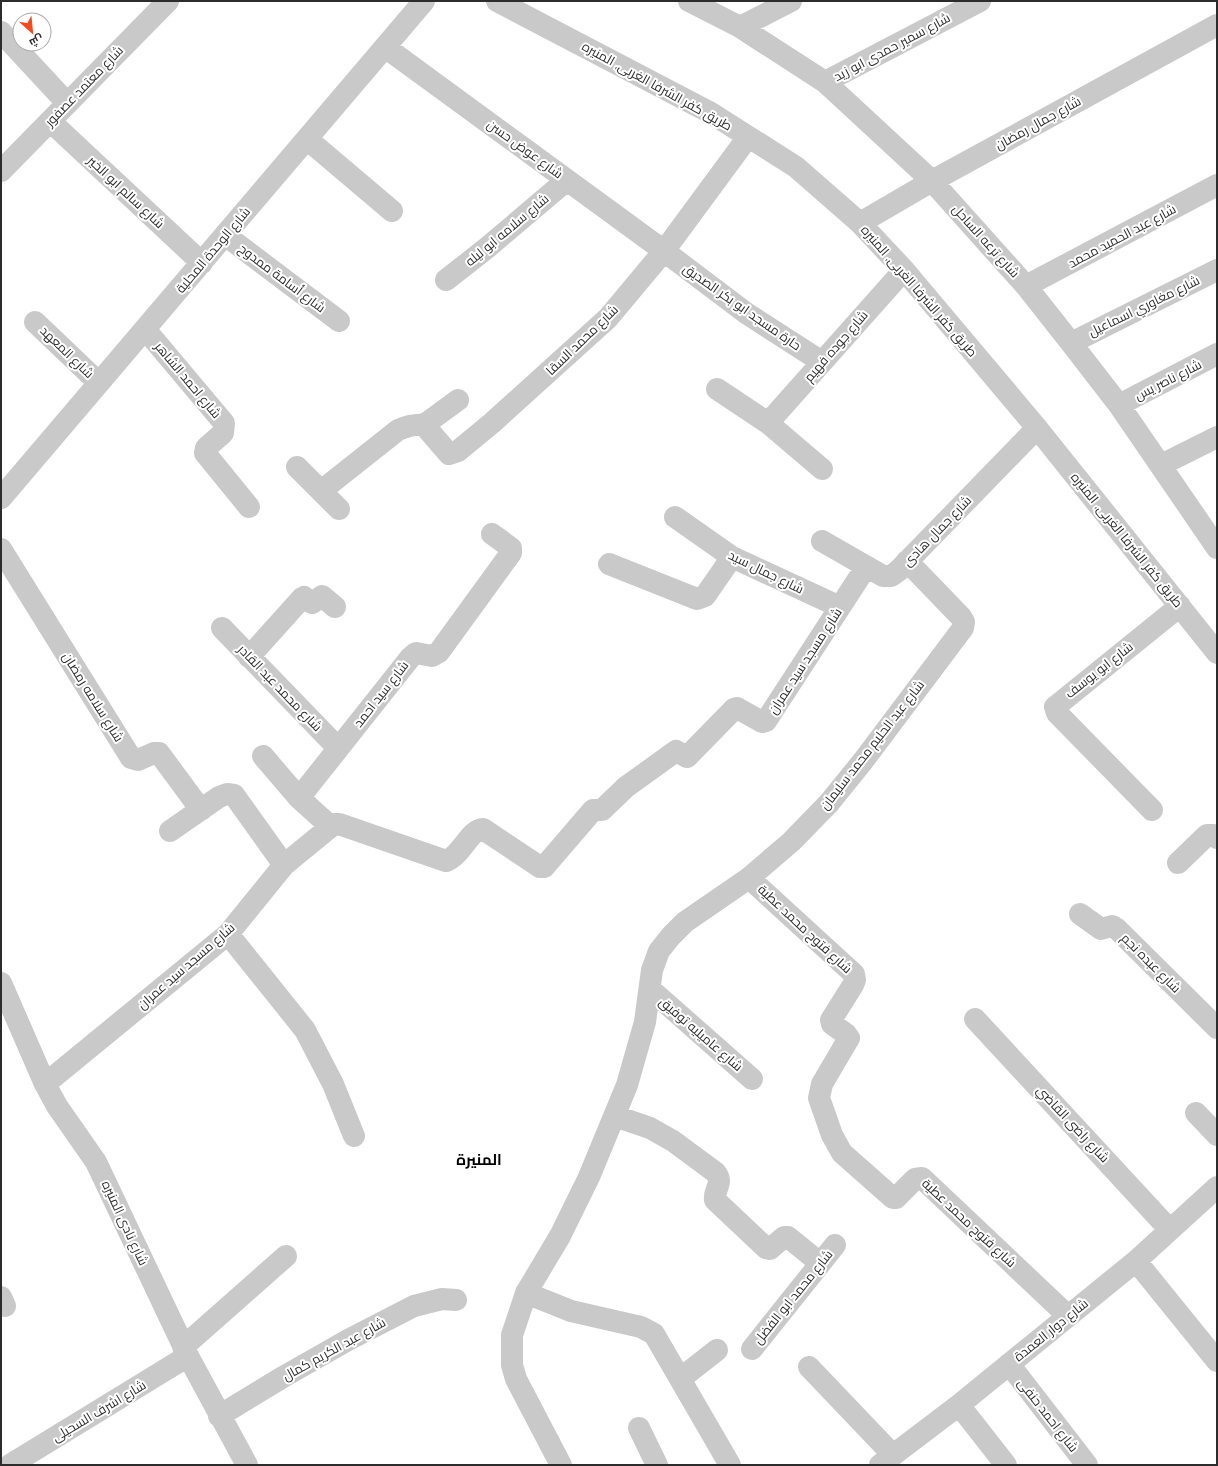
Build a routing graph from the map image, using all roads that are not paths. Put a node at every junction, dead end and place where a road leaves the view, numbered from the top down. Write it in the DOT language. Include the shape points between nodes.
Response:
graph roads {
  1 [pos="168,1"];
  2 [pos="424,1"];
  3 [pos="498,1"];
  4 [pos="689,1"];
  5 [pos="791,1"];
  6 [pos="980,1"];
  7 [pos="1217,25"];
  8 [pos="740,27"];
  9 [pos="1,32"];
  10 [pos="386,47"];
  11 [pos="825,82"];
  12 [pos="67,103"];
  13 [pos="50,121"];
  14 [pos="748,137"];
  15 [pos="307,139"];
  16 [pos="1,171"];
  17 [pos="567,180"];
  18 [pos="932,181"];
  19 [pos="1217,185"];
  20 [pos="392,211"];
  21 [pos="860,223"];
  22 [pos="225,235"];
  23 [pos="664,251"];
  24 [pos="202,263"];
  25 [pos="904,270"];
  26 [pos="1217,270"];
  27 [pos="446,280"];
  28 [pos="1026,286"];
  29 [pos="339,321"];
  30 [pos="35,322"];
  31 [pos="145,329"];
  32 [pos="1071,343"];
  33 [pos="1217,354"];
  34 [pos="822,362"];
  35 [pos="99,383"];
  36 [pos="717,389"];
  37 [pos="458,400"];
  38 [pos="1119,405"];
  39 [pos="768,423"];
  40 [pos="424,425"];
  41 [pos="1037,428"];
  42 [pos="1217,436"];
  43 [pos="1161,465"];
  44 [pos="296,468"];
  45 [pos="822,469"];
  46 [pos="321,491"];
  47 [pos="1,498"];
  48 [pos="248,507"];
  49 [pos="339,508"];
  50 [pos="675,517"];
  51 [pos="1209,517"];
  52 [pos="492,534"];
  53 [pos="822,541"];
  54 [pos="1217,548"];
  55 [pos="1,549"];
  56 [pos="732,557"];
  57 [pos="907,561"];
  58 [pos="609,564"];
  59 [pos="866,567"];
  60 [pos="1180,606"];
  61 [pos="335,607"];
  62 [pos="840,607"];
  63 [pos="222,628"];
  64 [pos="1217,653"];
  65 [pos="250,656"];
  66 [pos="338,748"];
  67 [pos="263,756"];
  68 [pos="299,798"];
  69 [pos="202,810"];
  70 [pos="1152,810"];
  71 [pos="330,826"];
  72 [pos="170,832"];
  73 [pos="1217,838"];
  74 [pos="1178,863"];
  75 [pos="284,865"];
  76 [pos="749,878"];
  77 [pos="1080,914"];
  78 [pos="228,934"];
  79 [pos="1,983"];
  80 [pos="650,989"];
  81 [pos="975,1019"];
  82 [pos="1217,1028"];
  83 [pos="752,1079"];
  84 [pos="44,1084"];
  85 [pos="1196,1113"];
  86 [pos="615,1116"];
  87 [pos="1217,1135"];
  88 [pos="354,1136"];
  89 [pos="1217,1187"];
  90 [pos="1170,1230"];
  91 [pos="835,1245"];
  92 [pos="286,1256"];
  93 [pos="1136,1261"];
  94 [pos="820,1263"];
  95 [pos="526,1293"];
  96 [pos="456,1300"];
  97 [pos="1068,1316"];
  98 [pos="752,1349"];
  99 [pos="717,1350"];
  100 [pos="186,1352"];
  101 [pos="1217,1361"];
  102 [pos="1009,1364"];
  103 [pos="808,1367"];
  104 [pos="680,1379"];
  105 [pos="959,1405"];
  106 [pos="219,1416"];
  107 [pos="639,1428"];
  108 [pos="886,1460"];
  109 [pos="10,1465"];
  110 [pos="247,1465"];
  111 [pos="561,1465"];
  112 [pos="657,1465"];
  113 [pos="730,1465"];
  114 [pos="1006,1465"];
  115 [pos="1087,1465"];
  1 -- 12 [label="street, شارع معتمد عصفور"];
  2 -- 10 [label="street, شارع الوحدة المحلية"];
  3 -- 14 [label="street, طريق كفر الشرفا الغربى, المنيره" via="711,113"];
  4 -- 8 [label="street, شارع ترعه الساحل"];
  5 -- 8 [label="street"];
  6 -- 11 [label="street, شارع سمير حمدى ابو زيد"];
  7 -- 18 [label="street, شارع جمال رمضان"];
  8 -- 11 [label="street, شارع ترعه الساحل"];
  9 -- 12 [label="street"];
  10 -- 15 [label="street, شارع الوحدة المحلية"];
  10 -- 17 [label="street, شارع عوض حسن"];
  11 -- 18 [label="street, شارع ترعه الساحل"];
  12 -- 13 [label="street, شارع معتمد عصفور"];
  13 -- 16 [label="street, شارع معتمد عصفور"];
  13 -- 24 [label="street, شارع سالم ابو الخير"];
  14 -- 21 [label="street, طريق كفر الشرفا الغربى, المنيره" via="796,167"];
  14 -- 23 [label="street, شارع محمد السقا"];
  15 -- 20 [label="street"];
  15 -- 22 [label="street, شارع الوحدة المحلية"];
  17 -- 23 [label="street, شارع عوض حسن"];
  17 -- 27 [label="street, شارع سلامه ابو ليله"];
  18 -- 21 [label="street, شارع جمال رمضان"];
  18 -- 28 [label="street, شارع ترعه الساحل"];
  19 -- 28 [label="street, شارع عبد الحميد محمد"];
  21 -- 25 [label="street, طريق كفر الشرفا الغربى, المنيره"];
  22 -- 24 [label="street, شارع الوحدة المحلية"];
  22 -- 29 [label="street, شارع أسامة ممدوح"];
  23 -- 34 [label="street, حارة مسجد ابو بكر الصديق" via="746,313"];
  23 -- 40 [label="street, شارع محمد السقا" via="608,318 458,451 449,454"];
  24 -- 31 [label="street, شارع الوحدة المحلية"];
  25 -- 34 [label="street, شارع جوده فهيم"];
  25 -- 41 [label="street, طريق كفر الشرفا الغربى, المنيره"];
  26 -- 32 [label="street, شارع مغاوري اسماعيل"];
  28 -- 32 [label="street, شارع ترعه الساحل"];
  30 -- 35 [label="street, شارع المعهد"];
  31 -- 35 [label="street, شارع الوحدة المحلية"];
  31 -- 48 [label="street, شارع احمد الشاهر" via="224,423 223,433 206,448 205,453"];
  32 -- 38 [label="street, شارع ترعه الساحل"];
  33 -- 38 [label="street, شارع ناصر يس"];
  34 -- 39 [label="street, شارع جوده فهيم"];
  35 -- 47 [label="street, شارع الوحدة المحلية"];
  36 -- 39 [label="street"];
  37 -- 40 [label="street"];
  38 -- 43 [label="street, شارع ترعه الساحل"];
  39 -- 45 [label="street"];
  40 -- 46 [label="street" via="415,424 398,430"];
  41 -- 57 [label="street, شارع جمال هادى"];
  41 -- 60 [label="street, طريق كفر الشرفا الغربى, المنيره"];
  42 -- 43 [label="street"];
  43 -- 51 [label="street, شارع ترعه الساحل"];
  44 -- 46 [label="street"];
  46 -- 49 [label="street"];
  50 -- 56 [label="street, شارع جمال سيد"];
  51 -- 54 [label="street, شارع ترعه الساحل"];
  52 -- 66 [label="street, شارع سيد احمد" via="510,548 511,553 439,652 432,656 416,653 410,658"];
  53 -- 59 [label="street, شارع جمال هادى"];
  55 -- 69 [label="street, شارع سلامه رمضان" via="131,758 138,760 159,753"];
  56 -- 58 [label="street" via="705,596 697,600"];
  56 -- 62 [label="street, شارع جمال سيد"];
  57 -- 59 [label="street, شارع جمال هادى" via="891,576 883,576"];
  57 -- 76 [label="street, شارع عبد الحليم محمد سليمان" via="961,617 964,622 963,628 868,755 828,802 790,842"];
  59 -- 62 [label="street, شارع مسجد سيد عمران"];
  60 -- 64 [label="street, طريق كفر الشرفا الغربى, المنيره"];
  60 -- 70 [label="street, شارع ابو يوسف" via="1055,707 1057,713"];
  61 -- 65 [label="street" via="322,596 312,603 302,598"];
  62 -- 71 [label="street, شارع مسجد سيد عمران" via="766,721 762,722 737,708 734,709 687,756 676,751 626,787 602,810 593,810 544,867 540,867 483,829 476,830 456,856 446,861 339,824"];
  63 -- 65 [label="street, شارع محمد عبد القادر"];
  65 -- 66 [label="street, شارع محمد عبد القادر"];
  66 -- 68 [label="street, شارع سيد احمد"];
  67 -- 68 [label="street"];
  68 -- 71 [label="street"];
  69 -- 72 [label="street"];
  69 -- 75 [label="street" via="227,794 234,795"];
  71 -- 75 [label="street, شارع مسجد سيد عمران"];
  73 -- 74 [label="street" via="1207,835"];
  75 -- 78 [label="street, شارع مسجد سيد عمران"];
  76 -- 80 [label="street, شارع عبد الحليم محمد سليمان" via="685,922 670,936 659,951 652,970"];
  76 -- 97 [label="street, شارع فتوح محمد عطية" via="854,974 853,985 831,1020 832,1024 848,1038 819,1093 832,1135 842,1153 892,1198 896,1198 915,1179 922,1178"];
  77 -- 82 [label="street, شارع عبده نجم" via="1101,929 1112,926 1117,929"];
  78 -- 84 [label="street, شارع مسجد سيد عمران"];
  78 -- 88 [label="street" via="305,1030 333,1084"];
  79 -- 84 [label="street, شارع نادى المنيره"];
  80 -- 83 [label="street, شارع عاميليه توفيق"];
  80 -- 86 [label="street, شارع عبد الحليم محمد سليمان" via="637,1054"];
  81 -- 90 [label="street, شارع راضى القاضي"];
  84 -- 100 [label="street, شارع نادى المنيره" via="96,1162"];
  85 -- 87 [label="street"];
  86 -- 94 [label="street" via="650,1128 673,1140 715,1172 720,1181 714,1195 715,1200 766,1248 770,1249 784,1237 788,1237"];
  86 -- 95 [label="street, شارع عبد الحليم محمد سليمان" via="560,1236"];
  89 -- 90 [label="street, شارع دوار العمدة"];
  90 -- 93 [label="street, شارع دوار العمدة"];
  91 -- 94 [label="street, شارع محمد ابو الفضل"];
  92 -- 100 [label="street, شارع اشرف السحيلى"];
  93 -- 97 [label="street, شارع دوار العمدة"];
  93 -- 101 [label="street"];
  94 -- 98 [label="street, شارع محمد ابو الفضل"];
  95 -- 104 [label="street" via="571,1311 648,1329 654,1334"];
  95 -- 111 [label="street, شارع عبد الحليم محمد سليمان" via="512,1335 512,1365 516,1380"];
  96 -- 106 [label="street, شارع عبد الكريم كمال" via="442,1299 414,1306 309,1362"];
  97 -- 102 [label="street, شارع دوار العمدة"];
  99 -- 104 [label="street"];
  100 -- 106 [label="street, شارع نادى المنيره"];
  100 -- 109 [label="street, شارع اشرف السحيلى"];
  102 -- 105 [label="street, شارع دوار العمدة"];
  102 -- 115 [label="street, شارع احمد حنفى"];
  103 -- 108 [label="street"];
  104 -- 113 [label="street"];
  105 -- 108 [label="street, شارع دوار العمدة"];
  105 -- 114 [label="street"];
  106 -- 110 [label="street, شارع نادى المنيره"];
  107 -- 112 [label="street"];
}
